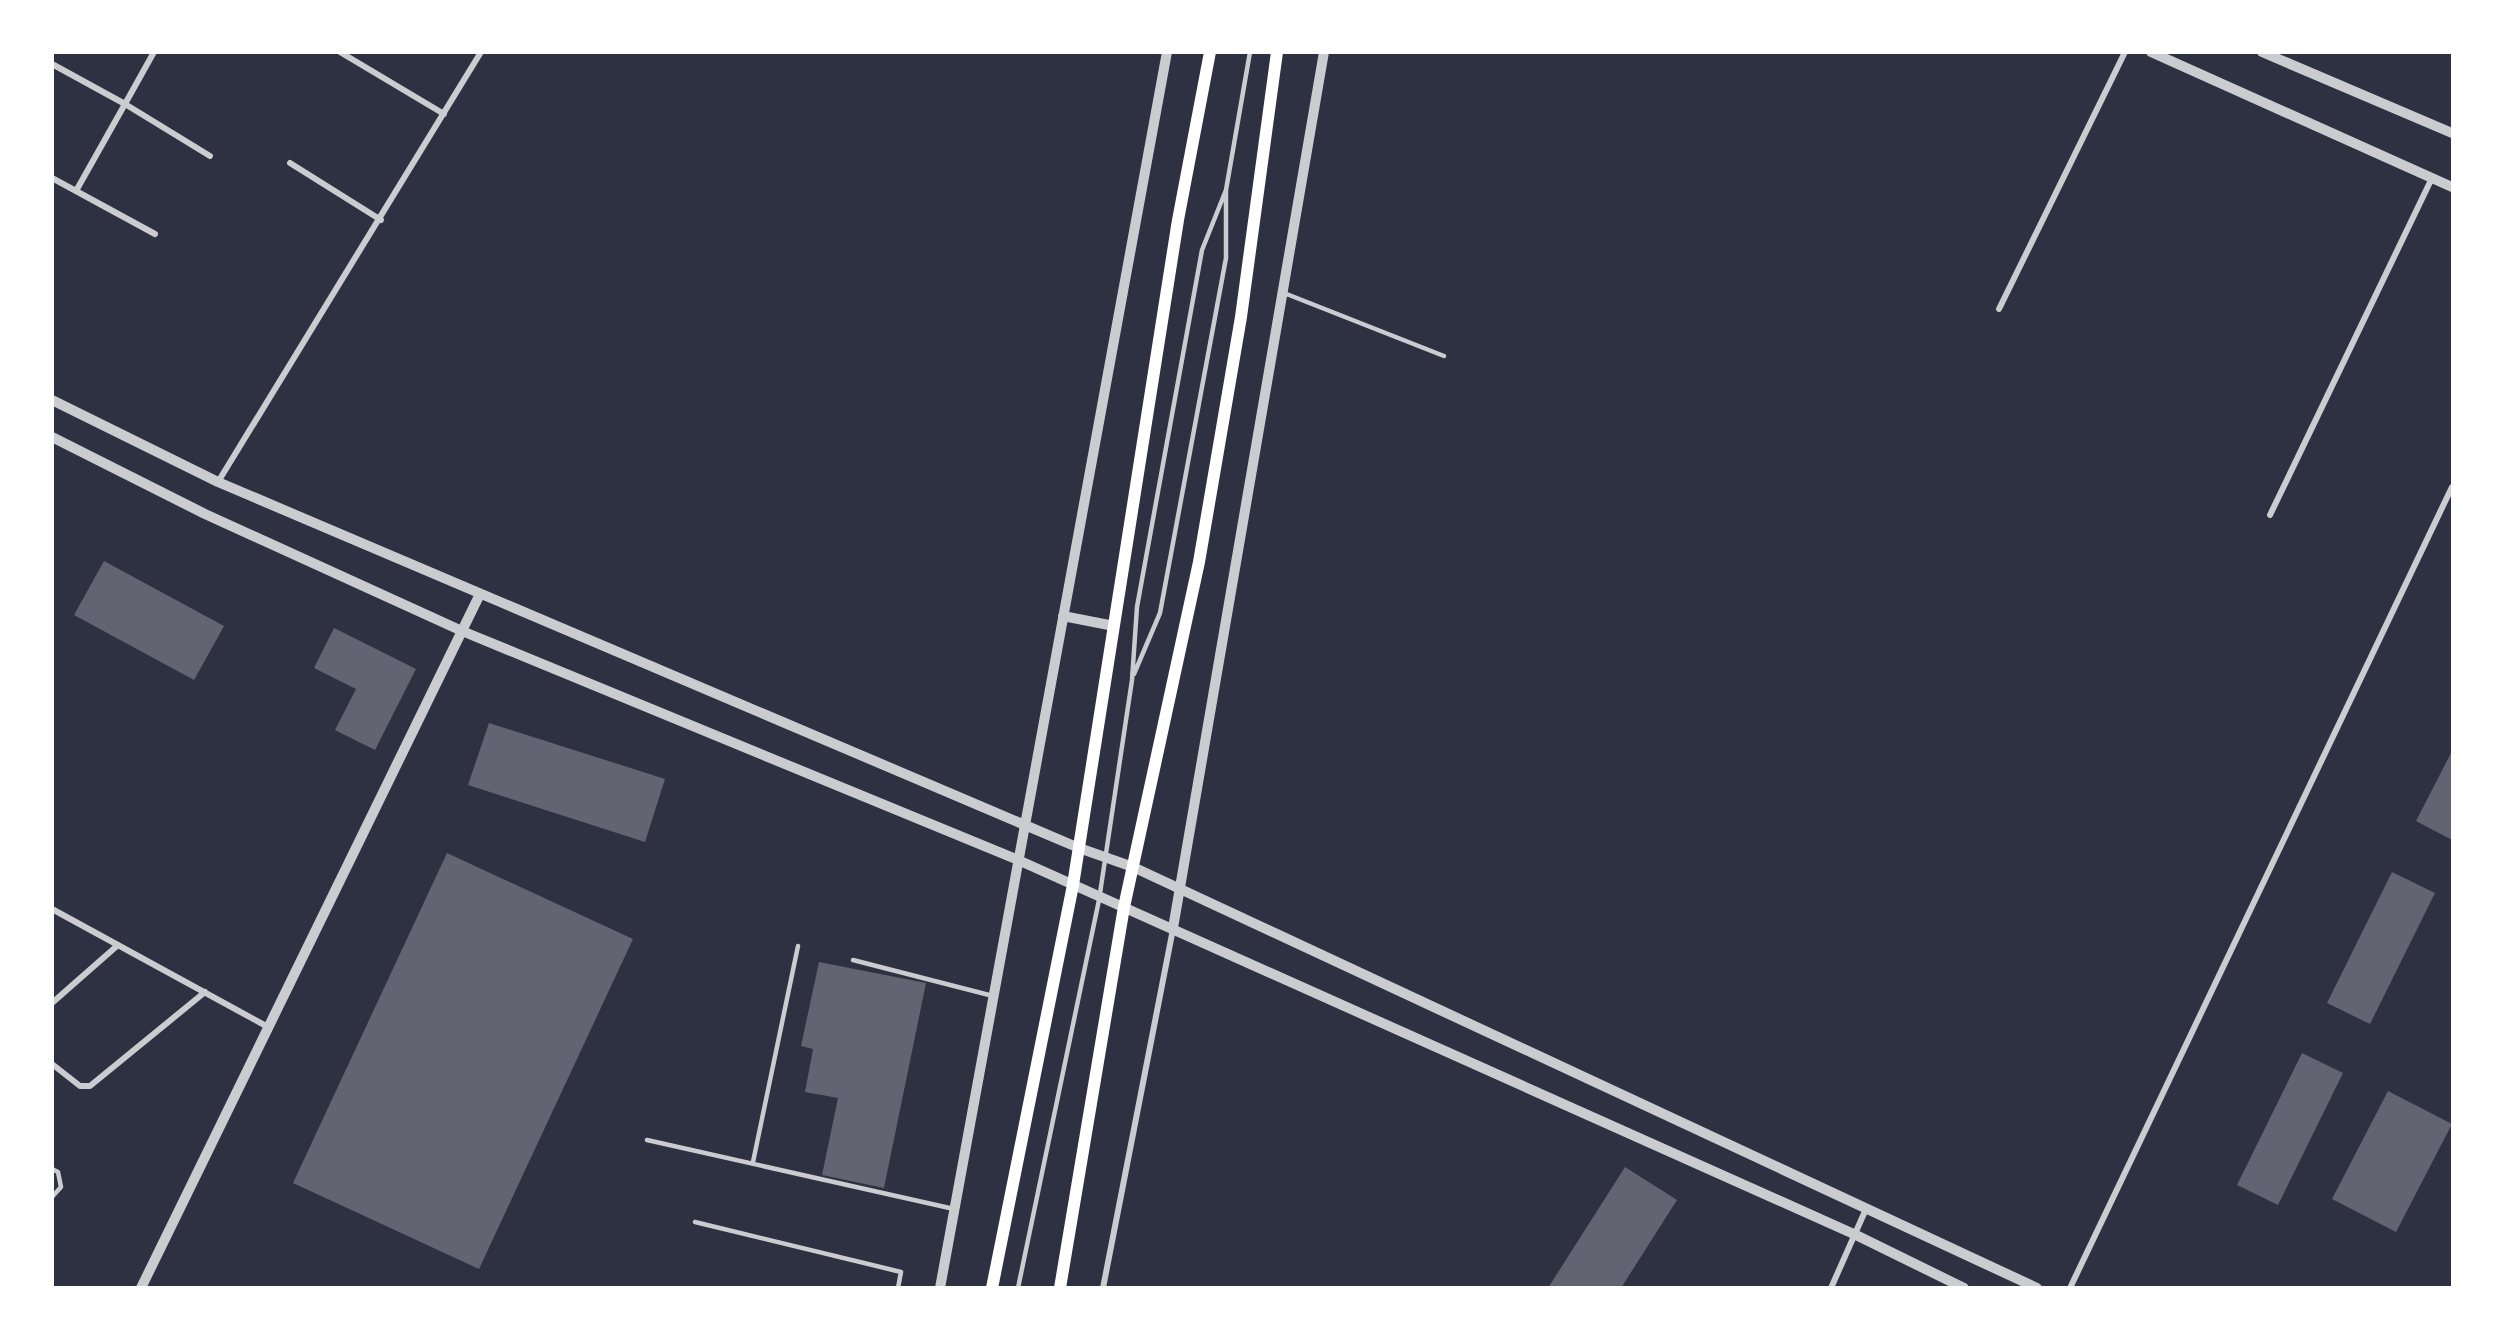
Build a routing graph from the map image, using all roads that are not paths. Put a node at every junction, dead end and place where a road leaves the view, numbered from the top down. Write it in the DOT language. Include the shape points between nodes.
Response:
graph roads {
  1 [pos="154,52"];
  2 [pos="340,52"];
  3 [pos="482,52"];
  4 [pos="1167,52"];
  5 [pos="1210,52"];
  6 [pos="1250,52"];
  7 [pos="1276,52"];
  8 [pos="1324,52"];
  9 [pos="2125,52"];
  10 [pos="2151,52"];
  11 [pos="2262,52"];
  12 [pos="52,64"];
  13 [pos="125,104"];
  14 [pos="444,114"];
  15 [pos="2452,133"];
  16 [pos="210,156"];
  17 [pos="290,163"];
  18 [pos="52,178"];
  19 [pos="2432,178"];
  20 [pos="2452,187"];
  21 [pos="1226,190"];
  22 [pos="76,191"];
  23 [pos="381,220"];
  24 [pos="155,234"];
  25 [pos="1282,292"];
  26 [pos="1999,309"];
  27 [pos="1444,356"];
  28 [pos="52,400"];
  29 [pos="52,437"];
  30 [pos="218,482"];
  31 [pos="2452,487"];
  32 [pos="2270,515"];
  33 [pos="480,594"];
  34 [pos="1063,616"];
  35 [pos="1114,626"];
  36 [pos="462,631"];
  37 [pos="1132,680"];
  38 [pos="1025,823"];
  39 [pos="1079,848"];
  40 [pos="1106,857"];
  41 [pos="1018,860"];
  42 [pos="1132,867"];
  43 [pos="1073,885"];
  44 [pos="1180,889"];
  45 [pos="1100,896"];
  46 [pos="1124,907"];
  47 [pos="52,909"];
  48 [pos="1173,928"];
  49 [pos="118,945"];
  50 [pos="798,946"];
  51 [pos="853,960"];
  52 [pos="204,992"];
  53 [pos="993,996"];
  54 [pos="52,1003"];
  55 [pos="268,1027"];
  56 [pos="52,1064"];
  57 [pos="647,1140"];
  58 [pos="753,1162"];
  59 [pos="52,1168"];
  60 [pos="52,1197"];
  61 [pos="954,1209"];
  62 [pos="1866,1209"];
  63 [pos="695,1222"];
  64 [pos="1856,1235"];
  65 [pos="141,1287"];
  66 [pos="898,1287"];
  67 [pos="940,1287"];
  68 [pos="992,1287"];
  69 [pos="1018,1287"];
  70 [pos="1060,1287"];
  71 [pos="1103,1287"];
  72 [pos="1831,1287"];
  73 [pos="1964,1287"];
  74 [pos="2037,1287"];
  75 [pos="2070,1287"];
  1 -- 13 [label="street"];
  2 -- 14 [label="street"];
  3 -- 14 [label="street"];
  4 -- 34 [label="street"];
  5 -- 35 [label="main road" via="1178,220"];
  6 -- 21 [label="lane"];
  7 -- 42 [label="main road" via="1240,317 1199,562"];
  8 -- 25 [label="street"];
  9 -- 26 [label="street"];
  10 -- 19 [label="street"];
  11 -- 15 [label="street"];
  12 -- 13 [label="street"];
  13 -- 16 [label="street"];
  13 -- 22 [label="street"];
  14 -- 23 [label="street"];
  17 -- 23 [label="street"];
  18 -- 22 [label="street"];
  19 -- 20 [label="street"];
  19 -- 32 [label="street"];
  21 -- 37 [label="lane" via="1202,250 1137,607"];
  21 -- 37 [label="lane" via="1226,258 1160,613"];
  22 -- 24 [label="street"];
  23 -- 30 [label="street"];
  25 -- 27 [label="lane"];
  25 -- 44 [label="street"];
  28 -- 30 [label="street"];
  29 -- 36 [label="street" via="205,514"];
  30 -- 33 [label="street"];
  31 -- 75 [label="street"];
  33 -- 36 [label="street"];
  33 -- 38 [label="street"];
  34 -- 35 [label="street"];
  34 -- 38 [label="street"];
  35 -- 39 [label="main road"];
  36 -- 41 [label="street"];
  36 -- 55 [label="street"];
  37 -- 40 [label="lane"];
  38 -- 39 [label="street"];
  38 -- 41 [label="street"];
  39 -- 40 [label="street"];
  39 -- 43 [label="main road"];
  40 -- 42 [label="street"];
  40 -- 45 [label="lane"];
  41 -- 43 [label="street"];
  41 -- 53 [label="street"];
  42 -- 44 [label="street"];
  42 -- 46 [label="main road"];
  43 -- 45 [label="street"];
  43 -- 68 [label="main road"];
  44 -- 48 [label="street"];
  44 -- 62 [label="street"];
  45 -- 46 [label="street"];
  45 -- 69 [label="lane"];
  46 -- 48 [label="street"];
  46 -- 70 [label="main road"];
  47 -- 49 [label="street"];
  48 -- 64 [label="street"];
  48 -- 71 [label="street"];
  49 -- 52 [label="street"];
  49 -- 54 [label="street"];
  50 -- 58 [label="lane"];
  51 -- 53 [label="lane"];
  52 -- 55 [label="street"];
  52 -- 56 [label="street" via="90,1086 80,1086"];
  53 -- 61 [label="street"];
  55 -- 65 [label="street"];
  57 -- 58 [label="lane"];
  58 -- 61 [label="lane"];
  59 -- 60 [label="lane" via="58,1172 61,1187"];
  61 -- 67 [label="street"];
  62 -- 64 [label="street"];
  62 -- 74 [label="street"];
  63 -- 66 [label="lane" via="901,1272"];
  64 -- 72 [label="street"];
  64 -- 73 [label="street"];
}
